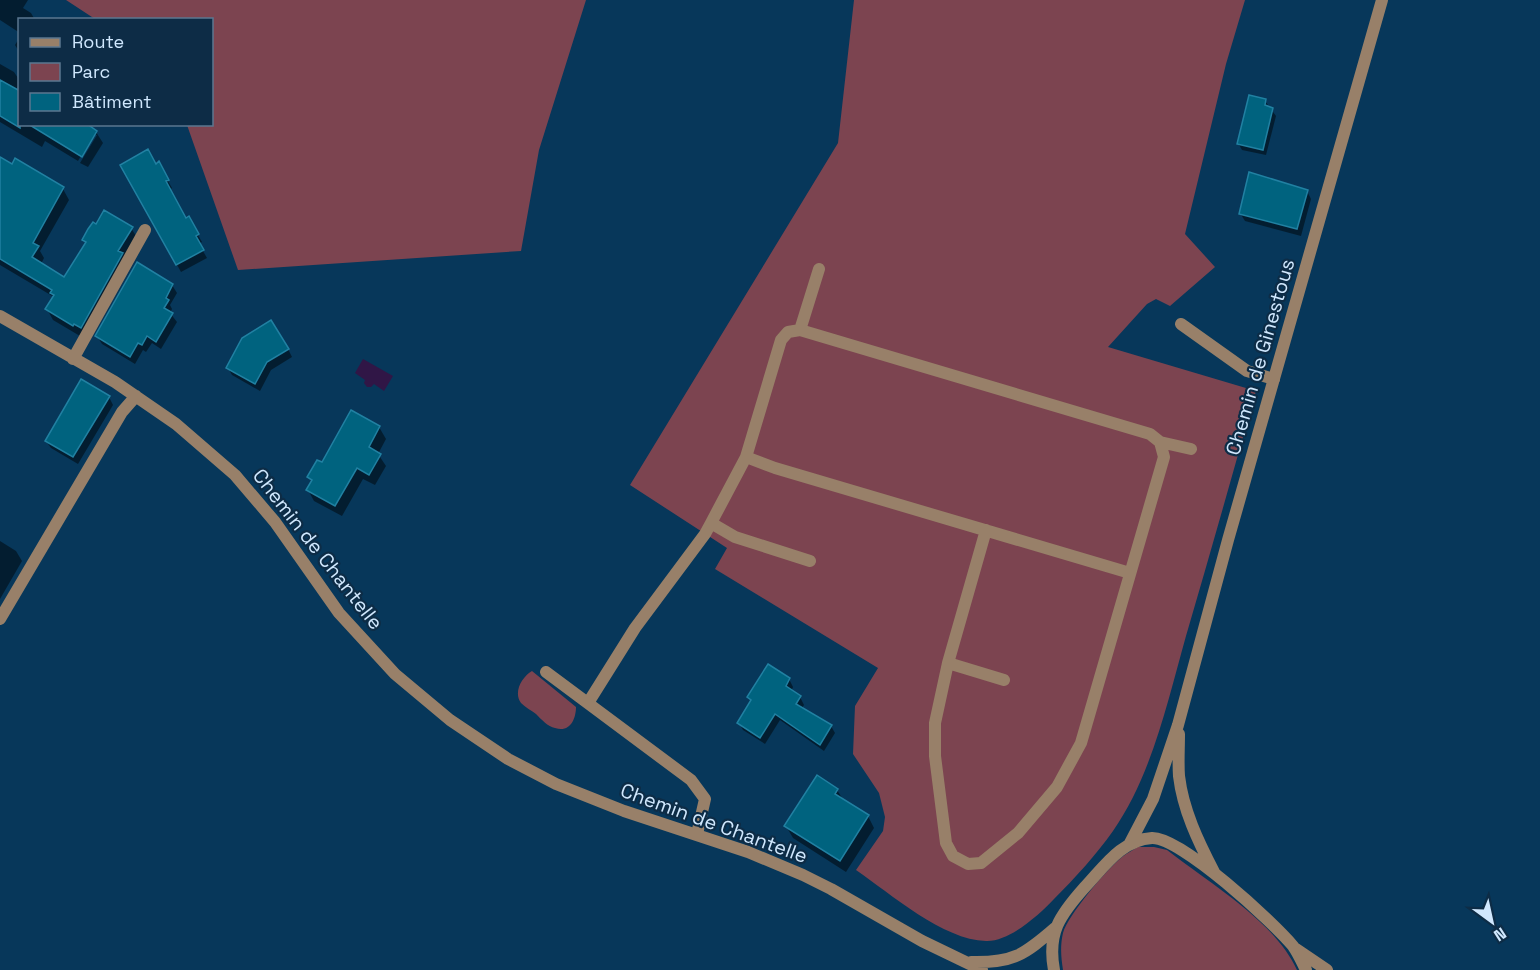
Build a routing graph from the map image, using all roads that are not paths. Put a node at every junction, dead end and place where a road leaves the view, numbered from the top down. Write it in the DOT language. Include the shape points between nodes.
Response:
graph roads {
  1 [pos="1382,0"];
  2 [pos="145,230"];
  3 [pos="819,269"];
  4 [pos="0,316"];
  5 [pos="1181,324"];
  6 [pos="800,330"];
  7 [pos="73,358"];
  8 [pos="1274,379"];
  9 [pos="136,396"];
  10 [pos="1160,442"];
  11 [pos="1191,449"];
  12 [pos="746,457"];
  13 [pos="711,523"];
  14 [pos="986,530"];
  15 [pos="810,561"];
  16 [pos="1130,573"];
  17 [pos="0,619"];
  18 [pos="948,663"];
  19 [pos="546,672"];
  20 [pos="1004,680"];
  21 [pos="588,703"];
  22 [pos="1178,725"];
  23 [pos="697,834"];
  24 [pos="1130,843"];
  25 [pos="1216,875"];
  26 [pos="1055,928"];
  27 [pos="1295,948"];
  28 [pos="967,962"];
  29 [pos="982,970"];
  30 [pos="1054,970"];
  31 [pos="1306,970"];
  32 [pos="1327,970"];
  1 -- 8 [label="street, Chemin de Ginestous"];
  2 -- 7 [label="street"];
  3 -- 6 [label="street"];
  4 -- 7 [label="street, Chemin de Chantelle"];
  5 -- 8 [label="street" via="1247,371"];
  6 -- 10 [label="street" via="1150,434"];
  6 -- 12 [label="street" via="788,332 781,340"];
  7 -- 9 [label="street, Chemin de Chantelle"];
  8 -- 22 [label="street, Chemin de Ginestous"];
  9 -- 17 [label="street" via="122,412"];
  9 -- 23 [label="street, Chemin de Chantelle" via="176,424 235,475 275,522 339,613 395,674 450,720 508,759 556,784"];
  10 -- 11 [label="street"];
  10 -- 16 [label="street" via="1164,457"];
  12 -- 13 [label="street"];
  12 -- 14 [label="street"];
  13 -- 15 [label="street" via="735,537"];
  13 -- 21 [label="street" via="635,628"];
  14 -- 16 [label="street"];
  14 -- 18 [label="street"];
  16 -- 18 [label="street" via="1081,743 1057,787 1018,833 981,863 968,864 953,856 943,827 935,723"];
  18 -- 20 [label="street"];
  19 -- 21 [label="street"];
  21 -- 23 [label="street" via="691,780 705,799"];
  22 -- 24 [label="street, Chemin de Ginestous" via="1153,799"];
  22 -- 25 [label="street, Chemin de Ginestous" via="1179,776 1185,807 1197,841"];
  23 -- 28 [label="street, Chemin de Chantelle" via="803,875 921,941"];
  24 -- 25 [label="street, Chemin de Ginestous" via="1154,838 1176,846"];
  24 -- 26 [label="street, Chemin de Ginestous" via="1075,898"];
  25 -- 27 [label="street, Chemin de Ginestous" via="1272,922"];
  26 -- 28 [label="street, Chemin de Chantelle" via="1015,957 997,963"];
  26 -- 30 [label="street, Chemin de Ginestous" via="1051,956"];
  27 -- 31 [label="street, Chemin de Ginestous"];
  27 -- 32 [label="street"];
  28 -- 29 [label="street, Chemin de Chantelle"];
}
